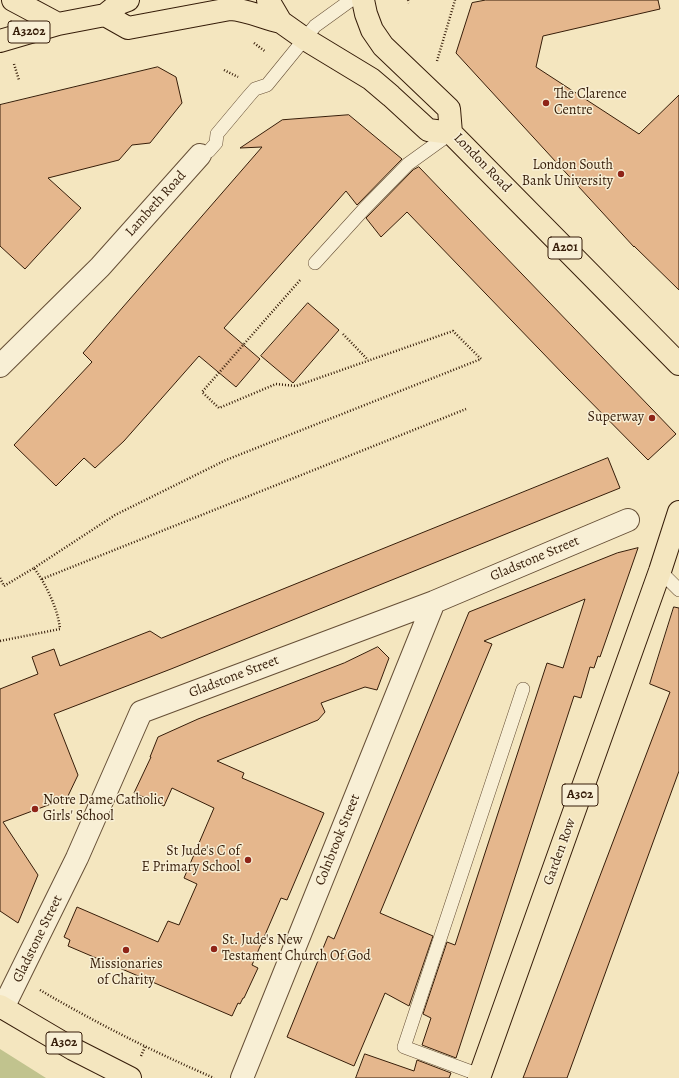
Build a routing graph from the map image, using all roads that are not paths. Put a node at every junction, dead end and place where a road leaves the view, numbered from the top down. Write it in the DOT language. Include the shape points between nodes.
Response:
graph roads {
  1 [pos="13,0"];
  2 [pos="268,0"];
  3 [pos="351,0"];
  4 [pos="363,0"];
  5 [pos="116,4"];
  6 [pos="281,22"];
  7 [pos="58,24"];
  8 [pos="304,39"];
  9 [pos="0,41"];
  10 [pos="451,133"];
  11 [pos="200,155"];
  12 [pos="315,263"];
  13 [pos="679,364"];
  14 [pos="0,366"];
  15 [pos="679,512"];
  16 [pos="628,520"];
  17 [pos="660,571"];
  18 [pos="679,590"];
  19 [pos="434,602"];
  20 [pos="523,689"];
  21 [pos="2,1007"];
  22 [pos="480,1076"];
  23 [pos="130,1078"];
  24 [pos="242,1078"];
  1 -- 7 [label="main road"];
  2 -- 6 [label="main road"];
  3 -- 8 [label="lane, Lambeth Road" via="315,26"];
  4 -- 10 [label="main road, London Road" via="372,30 383,46 449,109"];
  5 -- 6 [label="main road" via="128,28 230,9"];
  5 -- 7 [label="main road, A3202"];
  6 -- 8 [label="main road"];
  7 -- 9 [label="main road, A3202"];
  8 -- 10 [label="main road" via="371,80 428,130"];
  8 -- 11 [label="lane, Lambeth Road" via="267,85 255,89 248,97 217,134 216,143 209,152"];
  10 -- 12 [label="lane" via="408,164"];
  10 -- 13 [label="main road, London Road / A201"];
  11 -- 14 [label="street, Lambeth Road" via="100,267"];
  15 -- 17 [label="main road, Garden Row / A302"];
  16 -- 19 [label="street, Gladstone Street"];
  17 -- 18 [label="lane"];
  17 -- 22 [label="main road, Garden Row / A302"];
  19 -- 21 [label="street, Gladstone Street" via="141,712 77,858 19,978"];
  19 -- 24 [label="street, Colnbrook Street"];
  20 -- 22 [label="lane" via="404,1047"];
  21 -- 23 [label="main road, A302" via="73,1049"];
}
